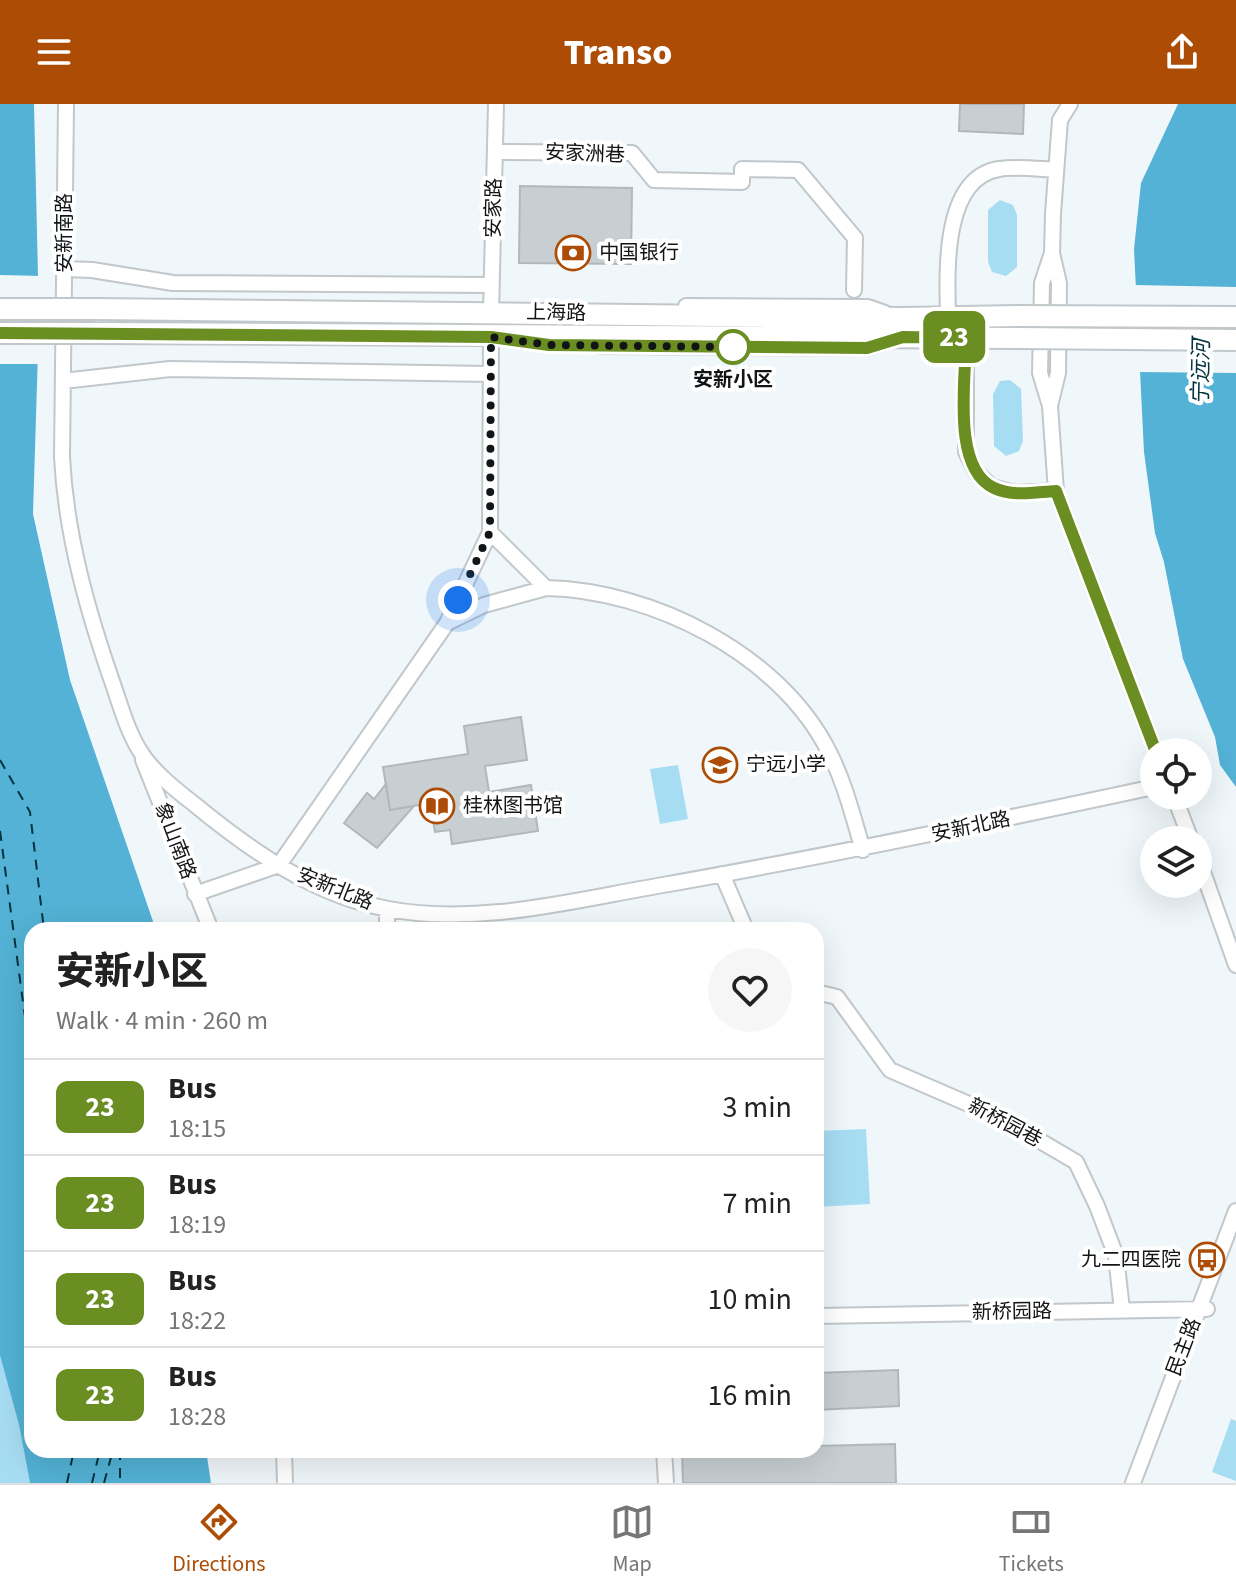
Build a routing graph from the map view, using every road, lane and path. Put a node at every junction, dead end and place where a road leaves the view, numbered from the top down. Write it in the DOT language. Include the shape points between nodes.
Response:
graph roads {
  1 [pos="66,104"];
  2 [pos="496,104"];
  3 [pos="1070,104"];
  4 [pos="495,152"];
  5 [pos="1056,170"];
  6 [pos="65,269"];
  7 [pos="492,285"];
  8 [pos="854,290"];
  9 [pos="0,309"];
  10 [pos="491,313"];
  11 [pos="948,317"];
  12 [pos="1236,317"];
  13 [pos="903,328"];
  14 [pos="0,333"];
  15 [pos="491,337"];
  16 [pos="966,338"];
  17 [pos="1236,340"];
  18 [pos="64,361"];
  19 [pos="491,374"];
  20 [pos="63,381"];
  21 [pos="1056,491"];
  22 [pos="490,532"];
  23 [pos="546,588"];
  24 [pos="447,623"];
  25 [pos="1151,738"];
  26 [pos="140,752"];
  27 [pos="1140,790"];
  28 [pos="863,850"];
  29 [pos="279,865"];
  30 [pos="722,874"];
  31 [pos="195,894"];
  32 [pos="1212,897"];
  33 [pos="387,909"];
  34 [pos="207,922"];
  35 [pos="387,922"];
  36 [pos="743,922"];
  37 [pos="1236,965"];
  38 [pos="824,994"];
  39 [pos="1236,1211"];
  40 [pos="1236,1235"];
  41 [pos="1203,1309"];
  42 [pos="1122,1310"];
  43 [pos="824,1316"];
  44 [pos="284,1458"];
  45 [pos="664,1458"];
  46 [pos="285,1483"];
  47 [pos="666,1483"];
  48 [pos="1133,1483"];
  49 [pos="1143,1483"];
  1 -- 6 [label="street, 安新南路"];
  2 -- 4 [label="street, 安家路"];
  3 -- 5 [label="street" via="1060,120"];
  4 -- 7 [label="street, 安家路"];
  4 -- 8 [label="street, 安家洲巷" via="632,153 654,180 742,182 742,169 798,170 855,238"];
  5 -- 11 [label="street" via="998,169 978,177 963,194 951,233"];
  5 -- 21 [label="street" via="1052,253 1059,283 1058,373 1050,406"];
  6 -- 7 [label="street" via="173,283"];
  6 -- 18 [label="street, 安新南路"];
  7 -- 10 [label="street, 安家路"];
  9 -- 10 [label="highway, 上海路, bridge"];
  10 -- 13 [label="highway, 上海路"];
  11 -- 12 [label="highway, 上海路, bridge"];
  11 -- 13 [label="highway, 上海路"];
  13 -- 15 [label="highway, 上海路"];
  13 -- 16 [label="highway"];
  14 -- 15 [label="highway, 上海路, bridge"];
  15 -- 19 [label="street"];
  16 -- 17 [label="highway, bridge"];
  16 -- 21 [label="street" via="966,452 976,472 992,487 1014,493"];
  18 -- 20 [label="street, 安新北路"];
  19 -- 20 [label="street" via="170,369"];
  19 -- 22 [label="street"];
  20 -- 26 [label="street, 安新北路" via="64,504 70,534 104,658"];
  21 -- 25 [label="street"];
  22 -- 23 [label="street"];
  22 -- 24 [label="street"];
  23 -- 24 [label="street" via="484,605"];
  23 -- 28 [label="street" via="580,589 671,616 713,635 754,663 802,712 828,750"];
  24 -- 29 [label="street"];
  26 -- 29 [label="street, 安新北路" via="194,804"];
  26 -- 31 [label="street, 象山南路"];
  27 -- 28 [label="street, 安新北路"];
  28 -- 30 [label="street, 安新北路"];
  29 -- 31 [label="street"];
  29 -- 33 [label="street, 安新北路" via="349,899"];
  30 -- 33 [label="street, 安新北路" via="498,911 426,914"];
  30 -- 36 [label="street"];
  31 -- 34 [label="street, 象山南路"];
  32 -- 37 [label="street"];
  33 -- 35 [label="street"];
  38 -- 42 [label="street, 新桥园巷" via="837,997 890,1070 1001,1118 1076,1162 1116,1256"];
  39 -- 41 [label="street, 民主路"];
  40 -- 41 [label="street, 民主路"];
  41 -- 42 [label="street, 新桥园路"];
  41 -- 48 [label="street, 民主路"];
  41 -- 49 [label="street, 民主路"];
  42 -- 43 [label="street, 新桥园路"];
  44 -- 46 [label="street"];
  45 -- 47 [label="street"];
}
